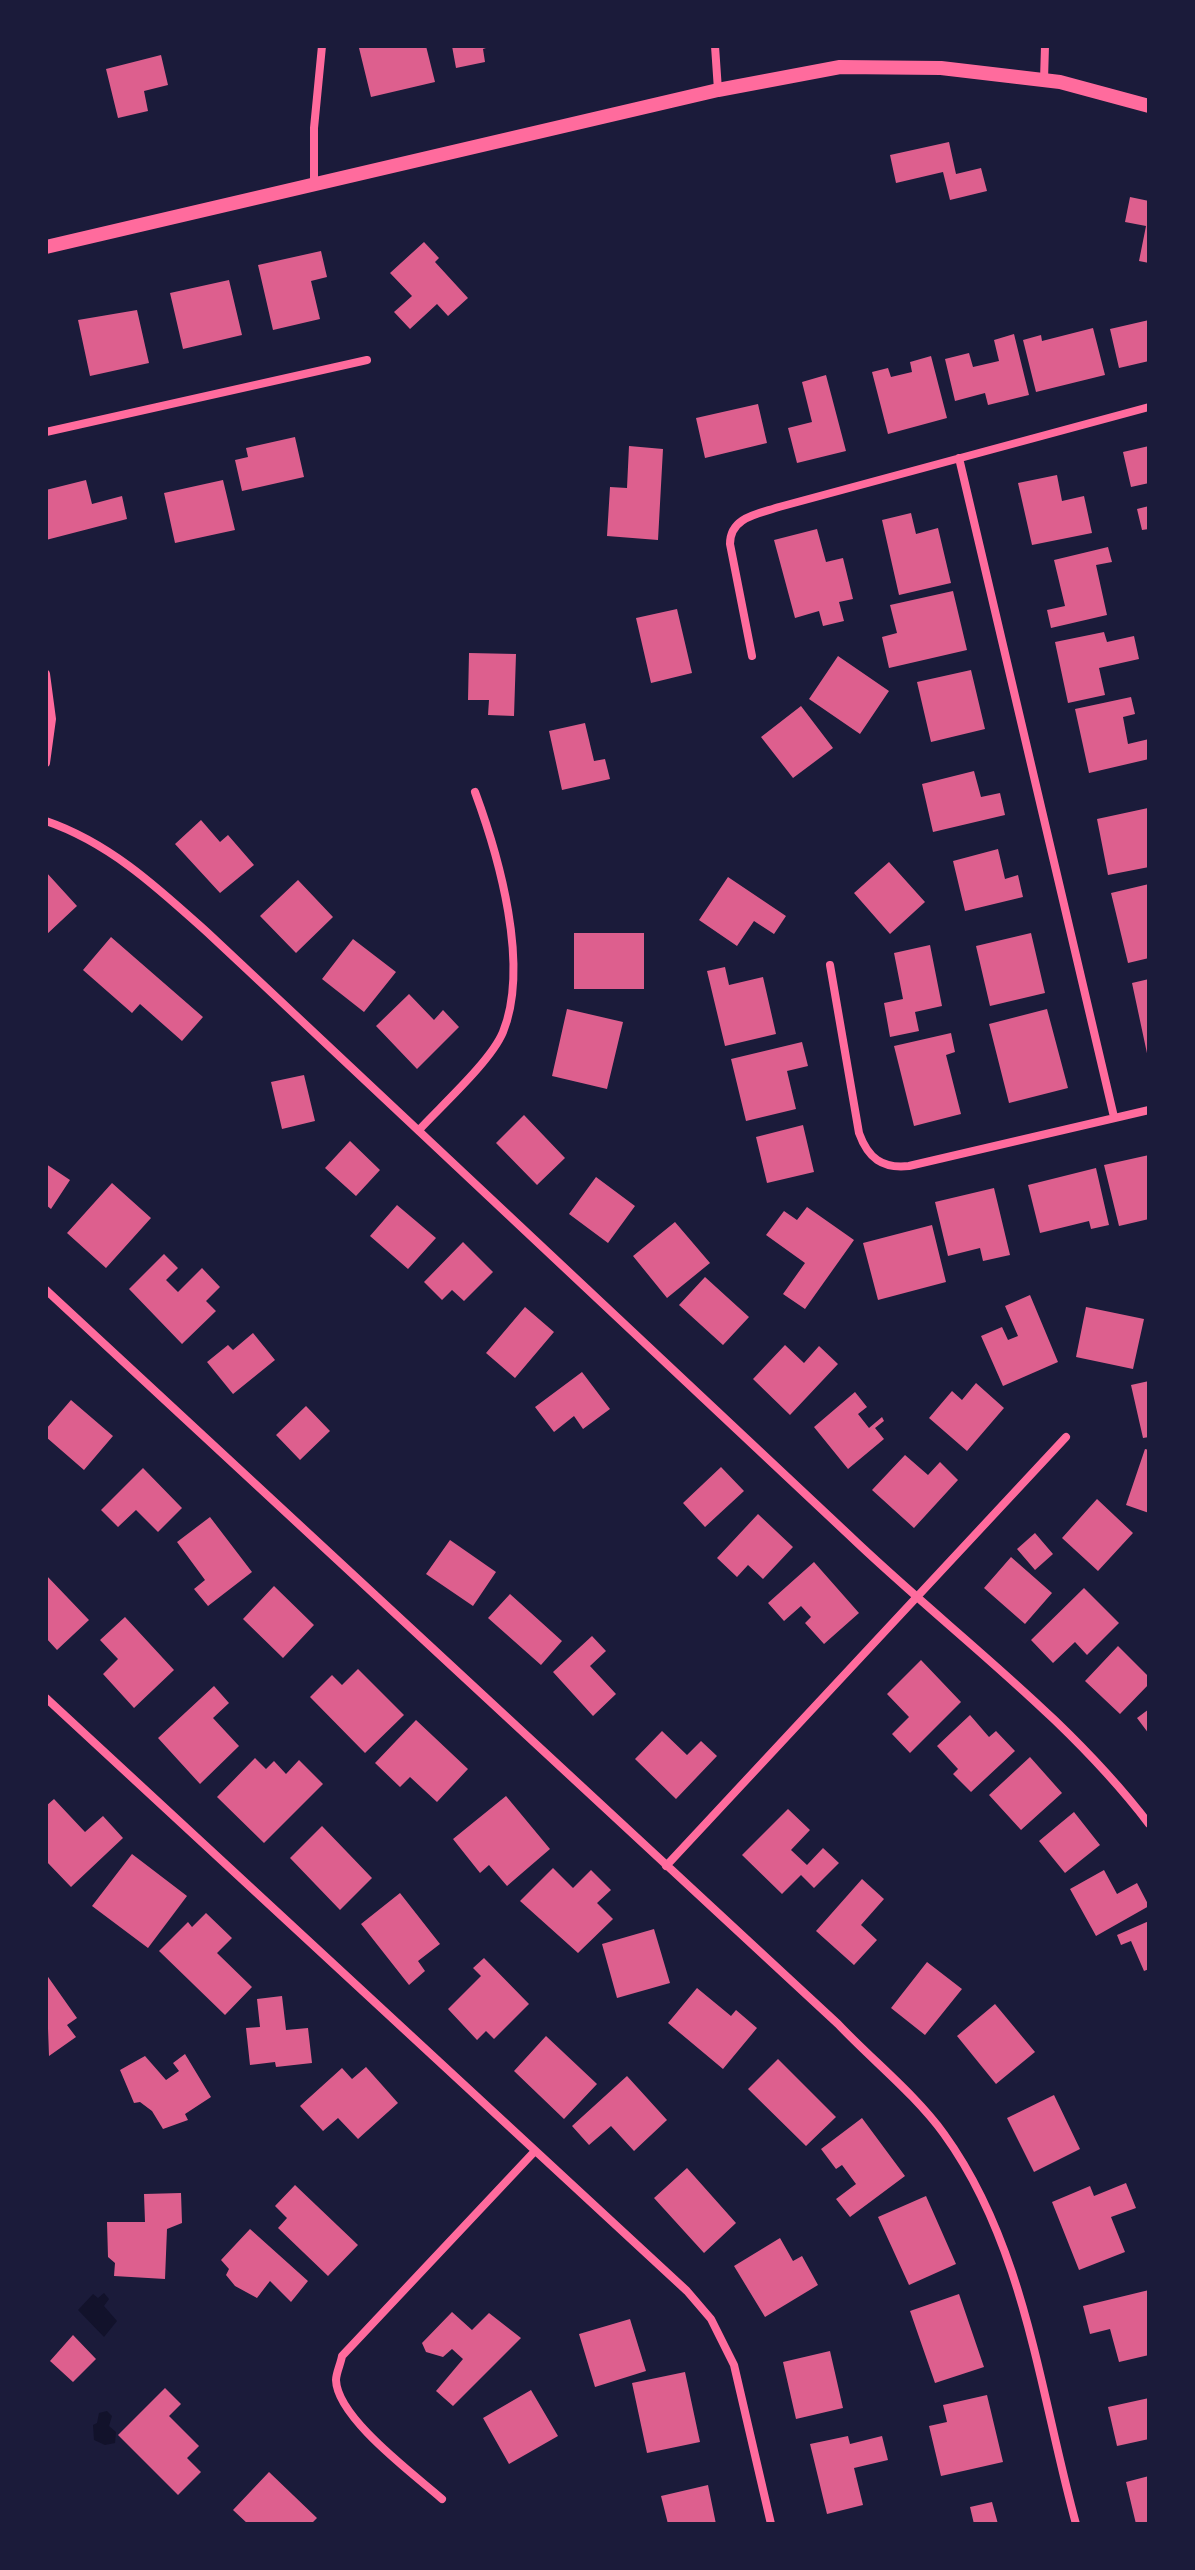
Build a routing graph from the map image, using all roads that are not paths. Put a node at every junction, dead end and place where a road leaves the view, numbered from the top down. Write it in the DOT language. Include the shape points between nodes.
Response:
graph roads {
  1 [pos="322,46"];
  2 [pos="715,46"];
  3 [pos="1045,46"];
  4 [pos="1044,80"];
  5 [pos="718,90"];
  6 [pos="1149,106"];
  7 [pos="314,185"];
  8 [pos="46,247"];
  9 [pos="367,360"];
  10 [pos="1149,407"];
  11 [pos="46,432"];
  12 [pos="959,458"];
  13 [pos="752,656"];
  14 [pos="46,674"];
  15 [pos="46,763"];
  16 [pos="475,792"];
  17 [pos="46,821"];
  18 [pos="830,965"];
  19 [pos="1149,1110"];
  20 [pos="1114,1117"];
  21 [pos="419,1130"];
  22 [pos="46,1290"];
  23 [pos="1066,1437"];
  24 [pos="916,1598"];
  25 [pos="46,1698"];
  26 [pos="1149,1824"];
  27 [pos="666,1866"];
  28 [pos="534,2152"];
  29 [pos="442,2499"];
  30 [pos="771,2524"];
  31 [pos="1076,2524"];
  1 -- 7 [label="street"];
  2 -- 5 [label="street"];
  3 -- 4 [label="street"];
  4 -- 5 [label="main road" via="941,68 840,67"];
  4 -- 6 [label="main road"];
  5 -- 7 [label="main road"];
  7 -- 8 [label="main road"];
  9 -- 11 [label="street"];
  10 -- 12 [label="street"];
  12 -- 13 [label="street" via="736,523 731,552"];
  12 -- 20 [label="street"];
  14 -- 15 [label="street" via="52,719"];
  16 -- 21 [label="street" via="498,863 514,956 512,992 502,1033"];
  17 -- 21 [label="street" via="129,863"];
  18 -- 20 [label="street" via="859,1133 867,1152 881,1163 909,1166"];
  19 -- 20 [label="street"];
  21 -- 24 [label="street"];
  22 -- 27 [label="street"];
  23 -- 24 [label="street"];
  24 -- 26 [label="street" via="1071,1739"];
  24 -- 27 [label="street"];
  25 -- 28 [label="street"];
  27 -- 31 [label="street" via="838,2024 942,2131 967,2168 1016,2283"];
  28 -- 29 [label="street" via="342,2356 336,2381 343,2401 374,2438"];
  28 -- 30 [label="street" via="711,2319 734,2365"];
}
